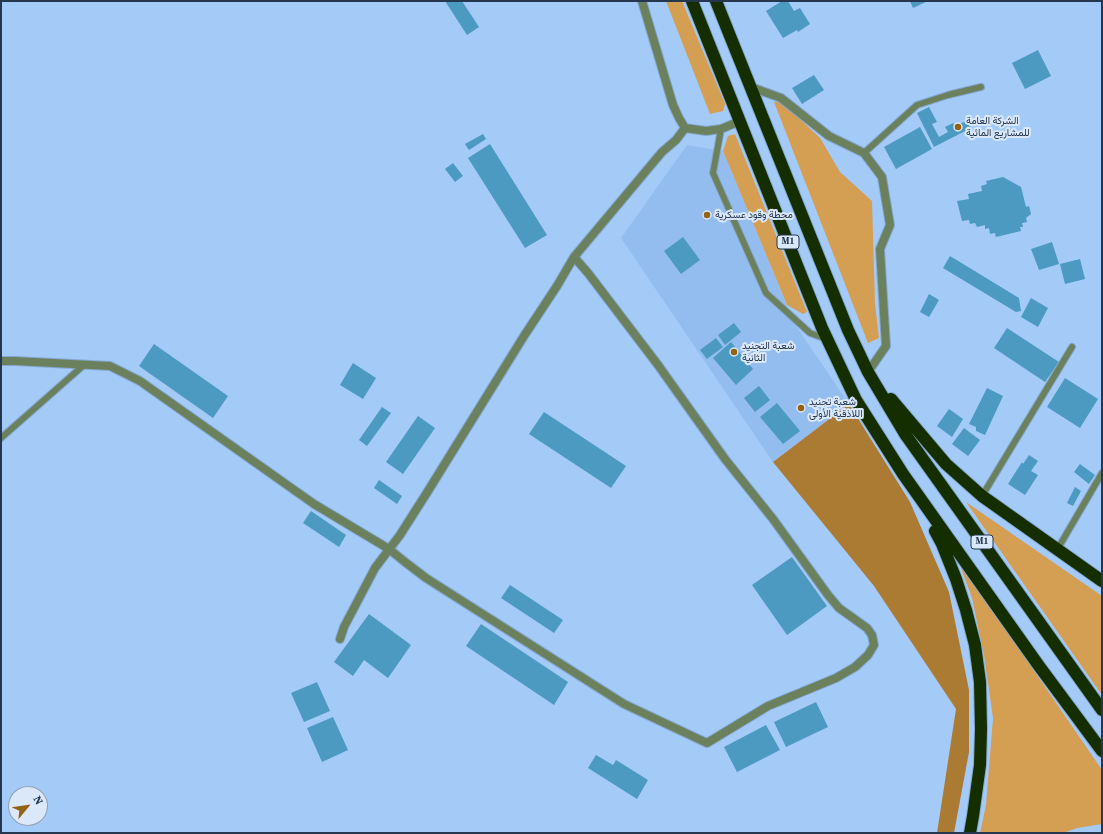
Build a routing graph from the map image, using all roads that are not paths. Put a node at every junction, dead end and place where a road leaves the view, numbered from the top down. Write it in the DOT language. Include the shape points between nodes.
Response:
graph roads {
  1 [pos="642,1"];
  2 [pos="692,1"];
  3 [pos="716,1"];
  4 [pos="751,87"];
  5 [pos="981,87"];
  6 [pos="740,121"];
  7 [pos="685,128"];
  8 [pos="720,129"];
  9 [pos="864,153"];
  10 [pos="574,257"];
  11 [pos="828,340"];
  12 [pos="1072,347"];
  13 [pos="1,361"];
  14 [pos="85,364"];
  15 [pos="868,372"];
  16 [pos="1,438"];
  17 [pos="1102,473"];
  18 [pos="903,474"];
  19 [pos="982,496"];
  20 [pos="389,549"];
  21 [pos="1057,550"];
  22 [pos="1102,582"];
  23 [pos="340,639"];
  24 [pos="1102,710"];
  25 [pos="1102,751"];
  26 [pos="970,833"];
  1 -- 7 [label="street" via="673,105"];
  2 -- 6 [label="highway, M1"];
  3 -- 4 [label="highway, M1"];
  4 -- 9 [label="street" via="781,98 829,136"];
  4 -- 15 [label="highway, M1" via="848,330"];
  5 -- 9 [label="lane" via="917,105"];
  6 -- 8 [label="street"];
  6 -- 11 [label="highway, M1"];
  7 -- 8 [label="street" via="706,131"];
  7 -- 10 [label="street"];
  8 -- 11 [label="lane" via="713,172 766,293 810,333"];
  9 -- 15 [label="street" via="882,177 890,226 880,249 886,346"];
  10 -- 20 [label="street"];
  10 -- 20 [label="street" via="658,365 828,595 839,608 872,635 874,645 868,655 855,667 836,678 768,706 707,743 624,704 426,578"];
  11 -- 18 [label="highway, M1" via="856,400"];
  12 -- 19 [label="lane"];
  13 -- 14 [label="street"];
  14 -- 16 [label="lane"];
  14 -- 20 [label="street" via="110,366 140,381 314,504"];
  15 -- 19 [label="highway" via="946,464"];
  15 -- 24 [label="highway, M1" via="904,434"];
  17 -- 21 [label="lane"];
  18 -- 25 [label="highway, M1" via="1034,660"];
  18 -- 26 [label="highway" via="942,544 956,579 975,645 980,682 981,729 980,765"];
  19 -- 21 [label="highway"];
  20 -- 23 [label="street" via="372,575"];
  21 -- 22 [label="highway"];
}
